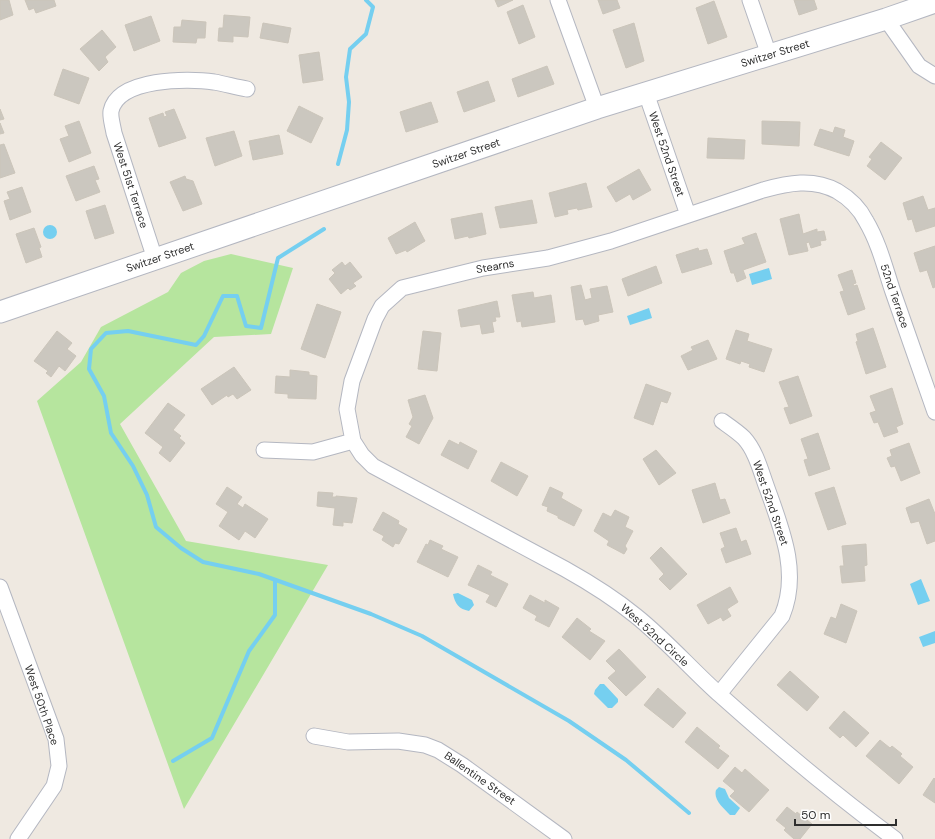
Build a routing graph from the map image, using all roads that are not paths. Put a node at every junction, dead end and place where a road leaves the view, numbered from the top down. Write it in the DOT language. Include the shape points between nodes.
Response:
graph roads {
  1 [pos="558,0"];
  2 [pos="750,0"];
  3 [pos="935,2"];
  4 [pos="886,19"];
  5 [pos="769,55"];
  6 [pos="935,76"];
  7 [pos="247,89"];
  8 [pos="646,93"];
  9 [pos="596,108"];
  10 [pos="837,191"];
  11 [pos="688,215"];
  12 [pos="155,259"];
  13 [pos="0,312"];
  14 [pos="935,412"];
  15 [pos="722,421"];
  16 [pos="353,441"];
  17 [pos="264,450"];
  18 [pos="0,587"];
  19 [pos="719,694"];
  20 [pos="314,736"];
  21 [pos="18,839"];
  22 [pos="564,839"];
  23 [pos="895,839"];
  1 -- 9 [label="street"];
  2 -- 5 [label="street"];
  3 -- 4 [label="street, Switzer Street"];
  4 -- 5 [label="street, Switzer Street"];
  4 -- 6 [label="street" via="919,66"];
  5 -- 8 [label="street, Switzer Street"];
  7 -- 12 [label="street, West 51st Terrace" via="191,80 158,82 129,91 117,99 111,111 114,133"];
  8 -- 9 [label="street, Switzer Street"];
  8 -- 11 [label="street, West 52nd Street"];
  9 -- 12 [label="street, Switzer Street"];
  10 -- 11 [label="street, Stearns" via="817,184 783,185"];
  10 -- 14 [label="street, 52nd Terrace" via="854,204 866,221"];
  11 -- 16 [label="street, Stearns" via="611,241 555,256 483,268 402,288 382,306 352,381 347,409"];
  12 -- 13 [label="street, Switzer Street"];
  15 -- 19 [label="street, West 52nd Street" via="744,438 756,460 783,533 789,560 790,582 788,602 782,616"];
  16 -- 17 [label="street" via="313,452"];
  16 -- 19 [label="street, West 52nd Circle" via="368,461 387,475 599,589 650,628"];
  18 -- 21 [label="street, West 50th Place" via="56,740 59,766 54,786"];
  19 -- 23 [label="street, West 52nd Circle"];
  20 -- 22 [label="street, Ballentine Street" via="348,742 398,741 425,745 438,750"];
}
